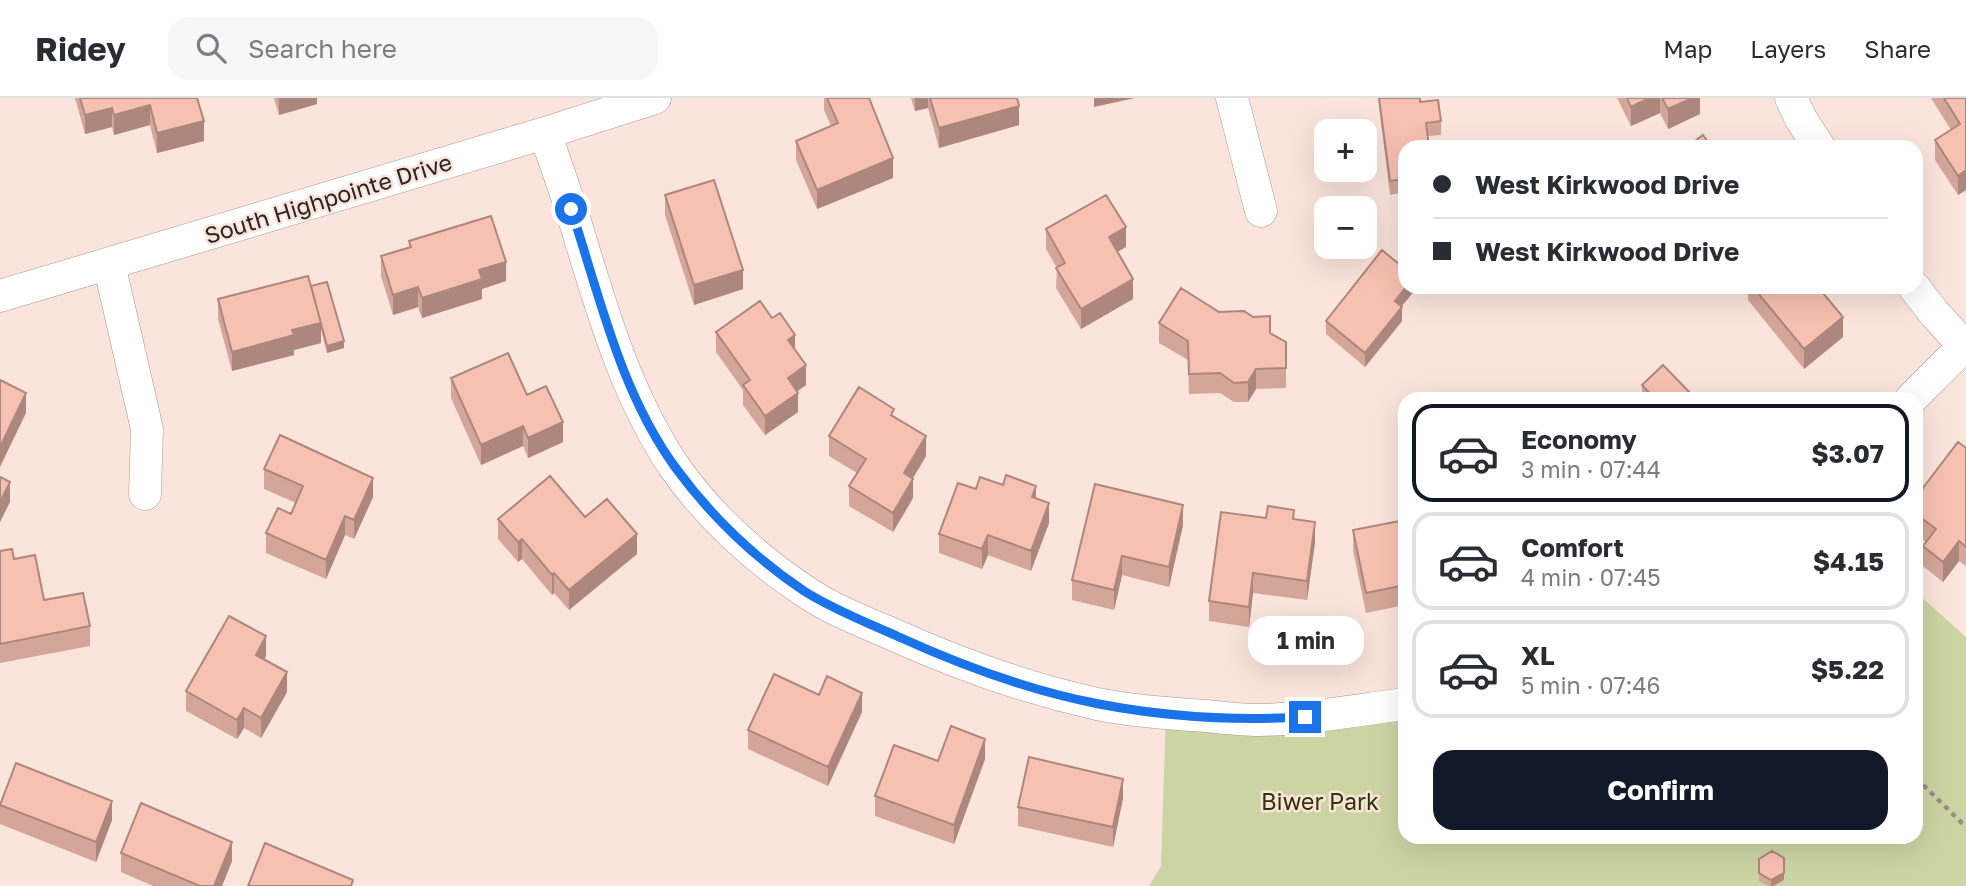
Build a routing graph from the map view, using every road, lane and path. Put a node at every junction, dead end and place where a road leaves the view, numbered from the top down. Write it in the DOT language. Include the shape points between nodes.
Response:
graph roads {
  1 [pos="654,98"];
  2 [pos="1232,98"];
  3 [pos="1791,98"];
  4 [pos="545,133"];
  5 [pos="1814,140"];
  6 [pos="1261,211"];
  7 [pos="109,264"];
  8 [pos="1919,294"];
  9 [pos="0,296"];
  10 [pos="1965,347"];
  11 [pos="1918,392"];
  12 [pos="145,494"];
  13 [pos="1398,705"];
  14 [pos="1923,785"];
  15 [pos="1966,827"];
  1 -- 4 [label="street, South Highpointe Drive"];
  2 -- 6 [label="street"];
  3 -- 5 [label="street"];
  4 -- 7 [label="street, South Highpointe Drive"];
  4 -- 13 [label="street" via="603,317 645,418 674,466 713,513 755,554 805,592 946,658 1099,704 1258,720"];
  7 -- 9 [label="street, South Highpointe Drive"];
  7 -- 12 [label="street" via="147,429"];
  8 -- 10 [label="street"];
  10 -- 11 [label="street"];
  14 -- 15 [label="path"];
}
